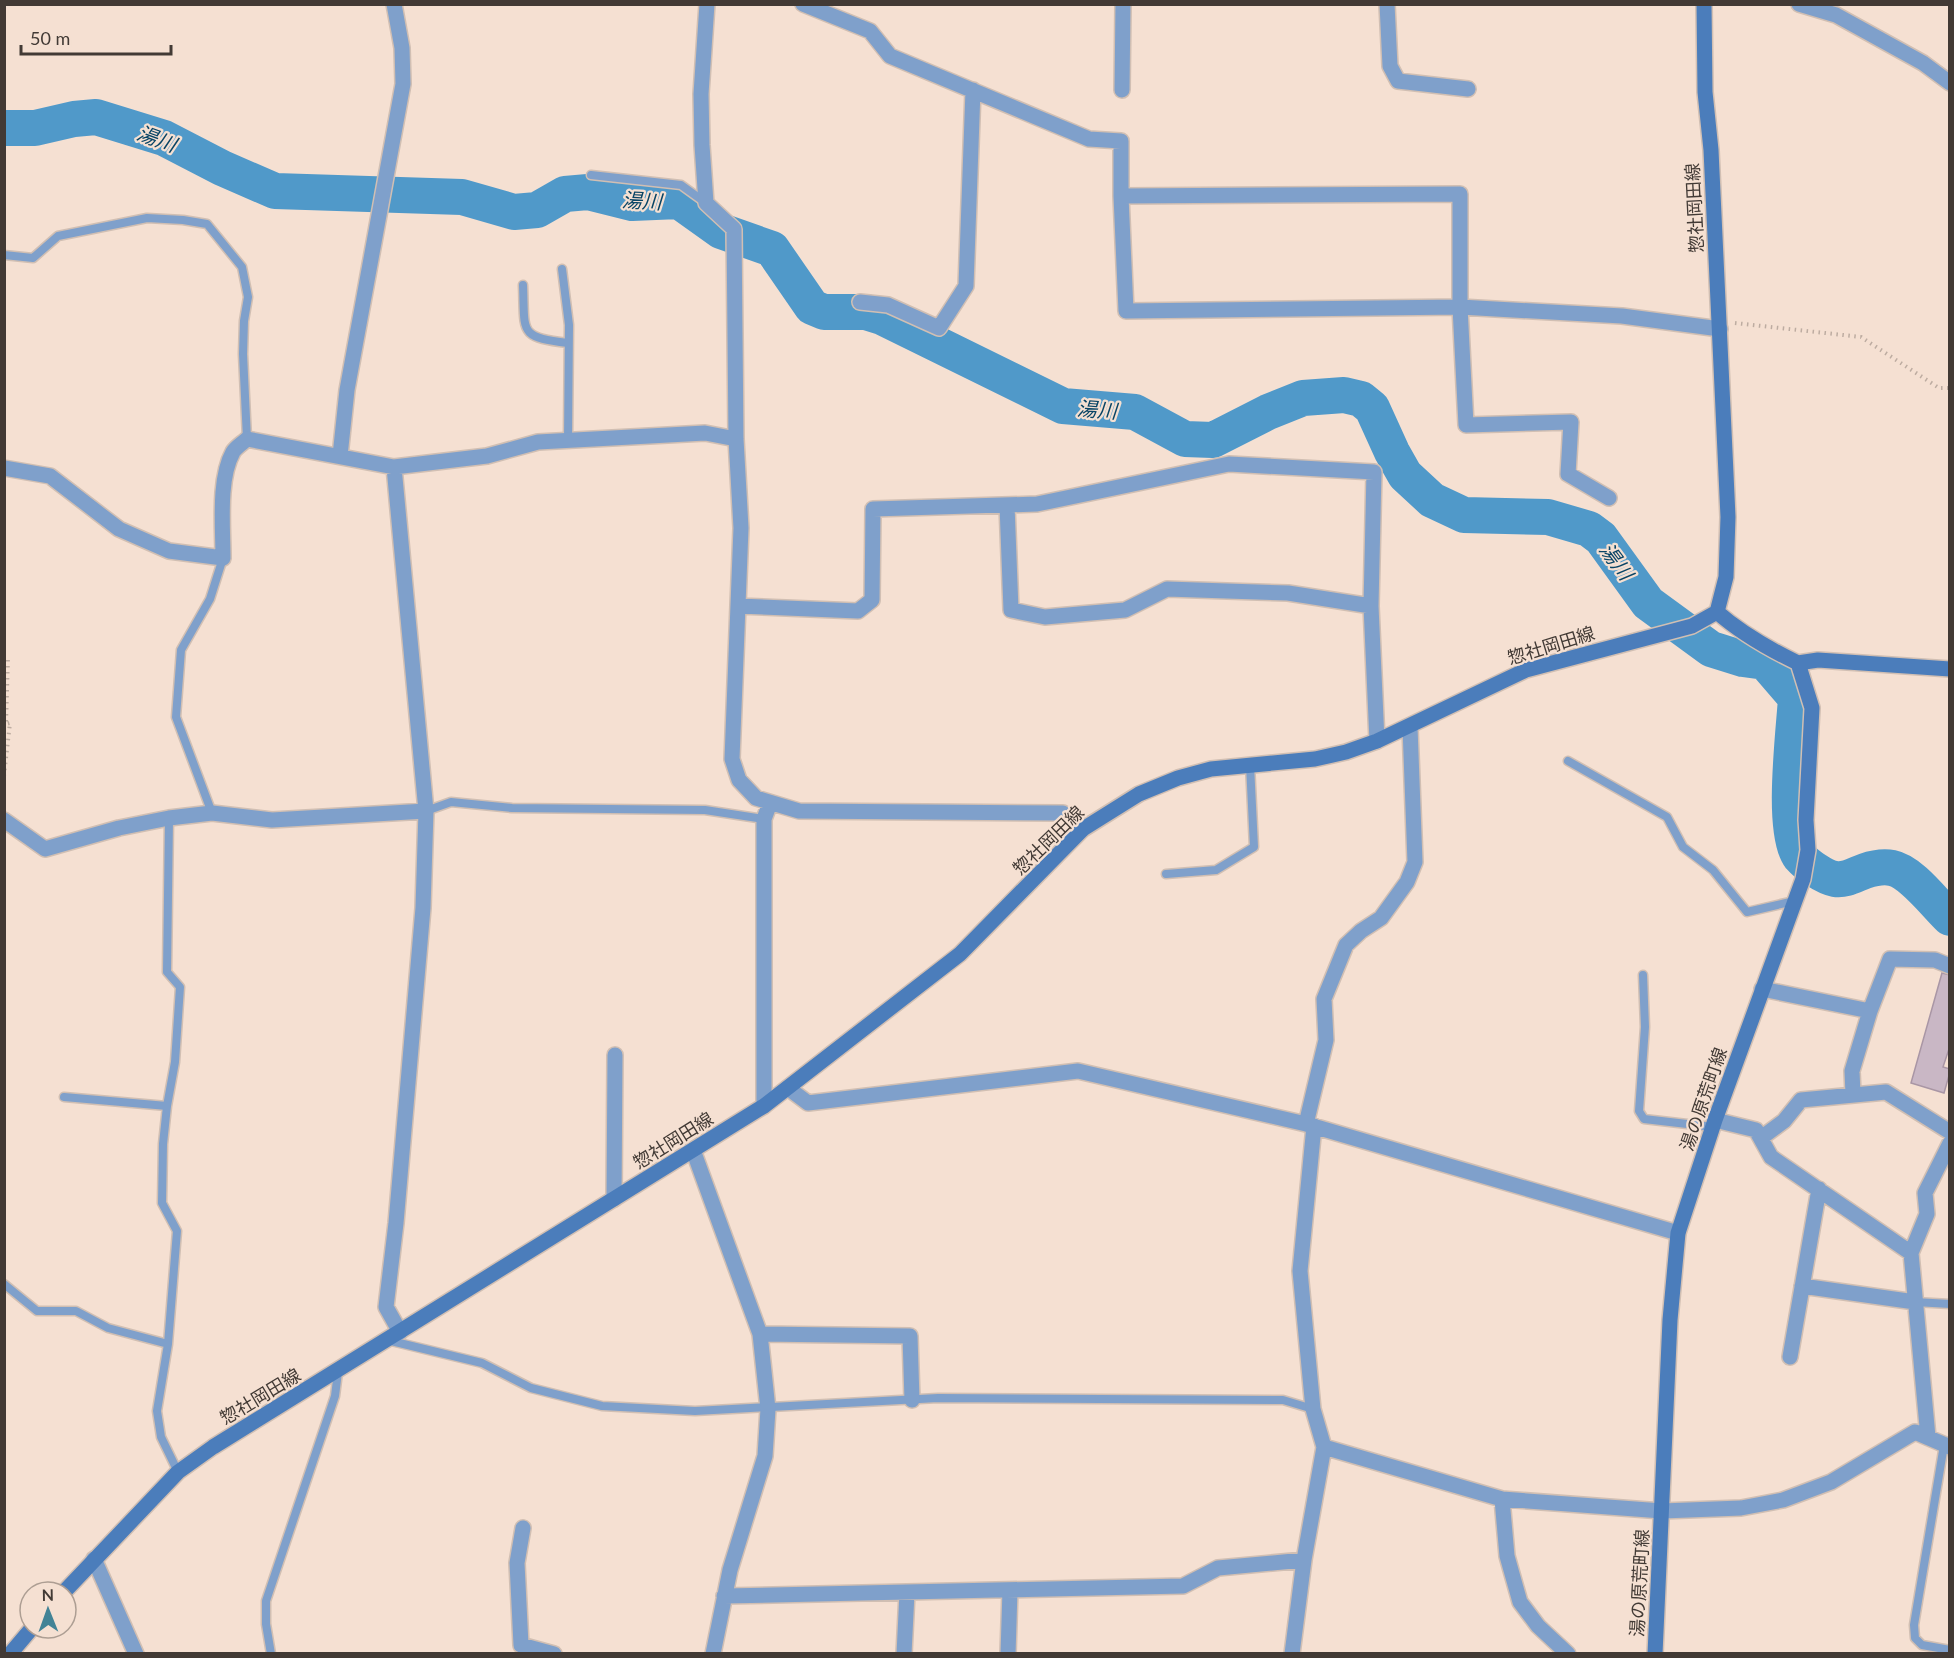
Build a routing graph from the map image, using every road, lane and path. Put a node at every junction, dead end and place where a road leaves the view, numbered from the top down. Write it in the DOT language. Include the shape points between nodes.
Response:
graph roads {
  1 [pos="394,4"];
  2 [pos="707,4"];
  3 [pos="803,4"];
  4 [pos="1123,4"];
  5 [pos="1387,4"];
  6 [pos="1704,4"];
  7 [pos="1799,4"];
  8 [pos="1950,83"];
  9 [pos="1468,89"];
  10 [pos="973,90"];
  11 [pos="1122,90"];
  12 [pos="591,175"];
  13 [pos="1121,196"];
  14 [pos="706,203"];
  15 [pos="4,255"];
  16 [pos="562,268"];
  17 [pos="523,285"];
  18 [pos="860,302"];
  19 [pos="1460,307"];
  20 [pos="1719,326"];
  21 [pos="568,344"];
  22 [pos="1950,388"];
  23 [pos="247,439"];
  24 [pos="736,439"];
  25 [pos="568,440"];
  26 [pos="340,456"];
  27 [pos="394,467"];
  28 [pos="4,468"];
  29 [pos="1609,498"];
  30 [pos="1007,505"];
  31 [pos="223,558"];
  32 [pos="738,606"];
  33 [pos="1371,606"];
  34 [pos="1717,612"];
  35 [pos="8,657"];
  36 [pos="1798,663"];
  37 [pos="1950,669"];
  38 [pos="1410,727"];
  39 [pos="1377,741"];
  40 [pos="1568,761"];
  41 [pos="1250,765"];
  42 [pos="4,776"];
  43 [pos="770,803"];
  44 [pos="426,811"];
  45 [pos="212,813"];
  46 [pos="169,818"];
  47 [pos="764,819"];
  48 [pos="4,820"];
  49 [pos="1083,829"];
  50 [pos="1166,874"];
  51 [pos="1794,901"];
  52 [pos="1950,966"];
  53 [pos="1643,975"];
  54 [pos="1762,989"];
  55 [pos="1870,1011"];
  56 [pos="615,1056"];
  57 [pos="788,1088"];
  58 [pos="1853,1094"];
  59 [pos="64,1097"];
  60 [pos="167,1106"];
  61 [pos="764,1106"];
  62 [pos="1714,1124"];
  63 [pos="1310,1125"];
  64 [pos="1950,1131"];
  65 [pos="1761,1138"];
  66 [pos="1950,1143"];
  67 [pos="693,1150"];
  68 [pos="1819,1190"];
  69 [pos="614,1199"];
  70 [pos="1678,1233"];
  71 [pos="1911,1253"];
  72 [pos="4,1284"];
  73 [pos="1802,1286"];
  74 [pos="1915,1302"];
  75 [pos="1950,1304"];
  76 [pos="760,1334"];
  77 [pos="393,1336"];
  78 [pos="168,1344"];
  79 [pos="1790,1357"];
  80 [pos="338,1372"];
  81 [pos="912,1400"];
  82 [pos="768,1408"];
  83 [pos="1313,1409"];
  84 [pos="1928,1437"];
  85 [pos="1947,1446"];
  86 [pos="1324,1447"];
  87 [pos="178,1472"];
  88 [pos="1502,1499"];
  89 [pos="1662,1511"];
  90 [pos="523,1528"];
  91 [pos="94,1559"];
  92 [pos="1304,1560"];
  93 [pos="75,1580"];
  94 [pos="1010,1590"];
  95 [pos="907,1593"];
  96 [pos="724,1596"];
  97 [pos="21,1640"];
  98 [pos="1950,1650"];
  99 [pos="10,1653"];
  100 [pos="136,1653"];
  101 [pos="271,1653"];
  102 [pos="554,1653"];
  103 [pos="713,1653"];
  104 [pos="904,1653"];
  105 [pos="1008,1653"];
  106 [pos="1292,1653"];
  107 [pos="1568,1653"];
  108 [pos="1655,1653"];
  1 -- 26 [label="street" via="402,48 403,84 346,390"];
  2 -- 14 [label="street" via="701,94"];
  3 -- 10 [label="street" via="870,31 890,56"];
  4 -- 11 [label="street"];
  5 -- 9 [label="street" via="1390,66 1398,81"];
  6 -- 20 [label="main road, 惣社岡田線" via="1705,92"];
  7 -- 8 [label="street" via="1836,15 1923,63"];
  10 -- 13 [label="street" via="1089,139 1121,141"];
  10 -- 18 [label="street" via="966,286 939,328 888,305"];
  12 -- 14 [label="lane" via="681,186"];
  13 -- 19 [label="street" via="1126,311"];
  13 -- 19 [label="street" via="1460,194"];
  14 -- 24 [label="street" via="734,229"];
  15 -- 23 [label="lane" via="33,258 58,236 147,218 207,224 242,267 248,297 243,354"];
  16 -- 21 [label="lane"];
  17 -- 21 [label="lane" via="528,333 538,339"];
  19 -- 20 [label="street"];
  19 -- 29 [label="street" via="1466,425 1571,422 1568,474"];
  20 -- 22 [label="path" via="1861,338 1939,388"];
  20 -- 34 [label="main road, 惣社岡田線" via="1728,517 1726,578"];
  21 -- 25 [label="lane"];
  23 -- 26 [label="street"];
  23 -- 31 [label="street" via="234,452 227,471"];
  24 -- 25 [label="street" via="705,433"];
  24 -- 32 [label="street" via="741,528"];
  25 -- 27 [label="street" via="538,442 487,456"];
  26 -- 27 [label="street"];
  27 -- 44 [label="street"];
  28 -- 31 [label="street" via="50,476 119,528 169,550"];
  30 -- 32 [label="street" via="873,509 872,600 858,610"];
  30 -- 33 [label="street" via="1011,610 1046,616 1125,610 1167,589 1288,593"];
  30 -- 33 [label="street" via="1037,504 1228,464 1374,472"];
  31 -- 45 [label="lane" via="210,599 182,650 176,717"];
  32 -- 43 [label="street" via="732,759 739,780 756,798"];
  33 -- 39 [label="street"];
  34 -- 36 [label="main road" via="1760,645"];
  34 -- 38 [label="main road, 惣社岡田線" via="1692,627 1526,670"];
  35 -- 42 [label="path" via="6,724 10,723"];
  36 -- 37 [label="main road" via="1818,660"];
  36 -- 51 [label="main road, 湯の原荒町線" via="1812,708 1808,850"];
  38 -- 39 [label="main road, 惣社岡田線"];
  38 -- 63 [label="street" via="1414,862 1407,882 1381,918 1346,945 1324,999 1326,1040"];
  39 -- 41 [label="main road, 惣社岡田線" via="1315,759"];
  40 -- 51 [label="lane" via="1667,817 1683,847 1713,870 1747,912"];
  41 -- 49 [label="main road, 惣社岡田線" via="1178,778 1139,794"];
  41 -- 50 [label="lane" via="1254,847 1216,870"];
  43 -- 47 [label="street"];
  43 -- 49 [label="street" via="799,811 1063,813"];
  44 -- 45 [label="street" via="272,820"];
  44 -- 47 [label="lane" via="451,802 512,808 705,810"];
  44 -- 77 [label="street" via="422,920 386,1307"];
  45 -- 46 [label="street"];
  46 -- 48 [label="street" via="45,849"];
  46 -- 60 [label="lane" via="167,972 180,987 176,1062"];
  47 -- 61 [label="street"];
  49 -- 57 [label="main road, 惣社岡田線" via="960,954"];
  51 -- 54 [label="main road, 湯の原荒町線"];
  52 -- 55 [label="street" via="1935,960 1890,959"];
  53 -- 62 [label="lane" via="1645,1027 1639,1111 1644,1119"];
  54 -- 55 [label="street"];
  54 -- 62 [label="main road, 湯の原荒町線"];
  55 -- 58 [label="street" via="1852,1071"];
  56 -- 69 [label="street"];
  57 -- 61 [label="main road, 惣社岡田線"];
  57 -- 63 [label="street" via="808,1102 1078,1071"];
  58 -- 64 [label="street" via="1886,1092"];
  58 -- 65 [label="street" via="1801,1100 1784,1121"];
  59 -- 60 [label="lane"];
  60 -- 78 [label="lane" via="162,1203 177,1231"];
  61 -- 67 [label="main road, 惣社岡田線"];
  62 -- 65 [label="street" via="1756,1130"];
  62 -- 70 [label="main road, 湯の原荒町線"];
  63 -- 70 [label="street"];
  63 -- 83 [label="street" via="1300,1271"];
  65 -- 68 [label="street" via="1771,1157"];
  66 -- 71 [label="street" via="1925,1192 1927,1214"];
  67 -- 69 [label="main road, 惣社岡田線"];
  67 -- 76 [label="street"];
  68 -- 71 [label="street"];
  68 -- 73 [label="street"];
  69 -- 77 [label="main road, 惣社岡田線"];
  70 -- 89 [label="main road, 湯の原荒町線"];
  71 -- 74 [label="street"];
  72 -- 78 [label="lane" via="37,1311 76,1311 108,1328"];
  73 -- 74 [label="street"];
  73 -- 79 [label="street"];
  74 -- 75 [label="lane"];
  74 -- 84 [label="street"];
  76 -- 81 [label="street" via="910,1336"];
  76 -- 82 [label="street"];
  77 -- 80 [label="main road, 惣社岡田線"];
  77 -- 82 [label="lane" via="482,1364 531,1388 602,1406 695,1411"];
  78 -- 87 [label="lane" via="157,1411 161,1437"];
  80 -- 87 [label="main road, 惣社岡田線"];
  80 -- 101 [label="lane" via="334,1396 266,1600"];
  81 -- 82 [label="lane"];
  81 -- 83 [label="lane" via="1283,1400"];
  82 -- 96 [label="street" via="765,1456"];
  83 -- 86 [label="street"];
  84 -- 85 [label="street"];
  84 -- 89 [label="street" via="1915,1432 1831,1482 1783,1500 1742,1508"];
  85 -- 98 [label="lane" via="1914,1624 1915,1638 1922,1645"];
  86 -- 88 [label="street"];
  86 -- 92 [label="street"];
  87 -- 91 [label="main road, 惣社岡田線"];
  88 -- 89 [label="street"];
  88 -- 107 [label="street" via="1507,1556 1520,1602 1538,1626"];
  89 -- 108 [label="main road, 湯の原荒町線"];
  90 -- 102 [label="street" via="517,1563 521,1645"];
  91 -- 93 [label="main road, 惣社岡田線"];
  91 -- 100 [label="street"];
  92 -- 94 [label="street" via="1218,1568 1183,1586"];
  92 -- 106 [label="street"];
  94 -- 95 [label="street"];
  94 -- 105 [label="street"];
  95 -- 96 [label="street"];
  95 -- 104 [label="street"];
  96 -- 103 [label="street"];
  97 -- 99 [label="main road"];
}
